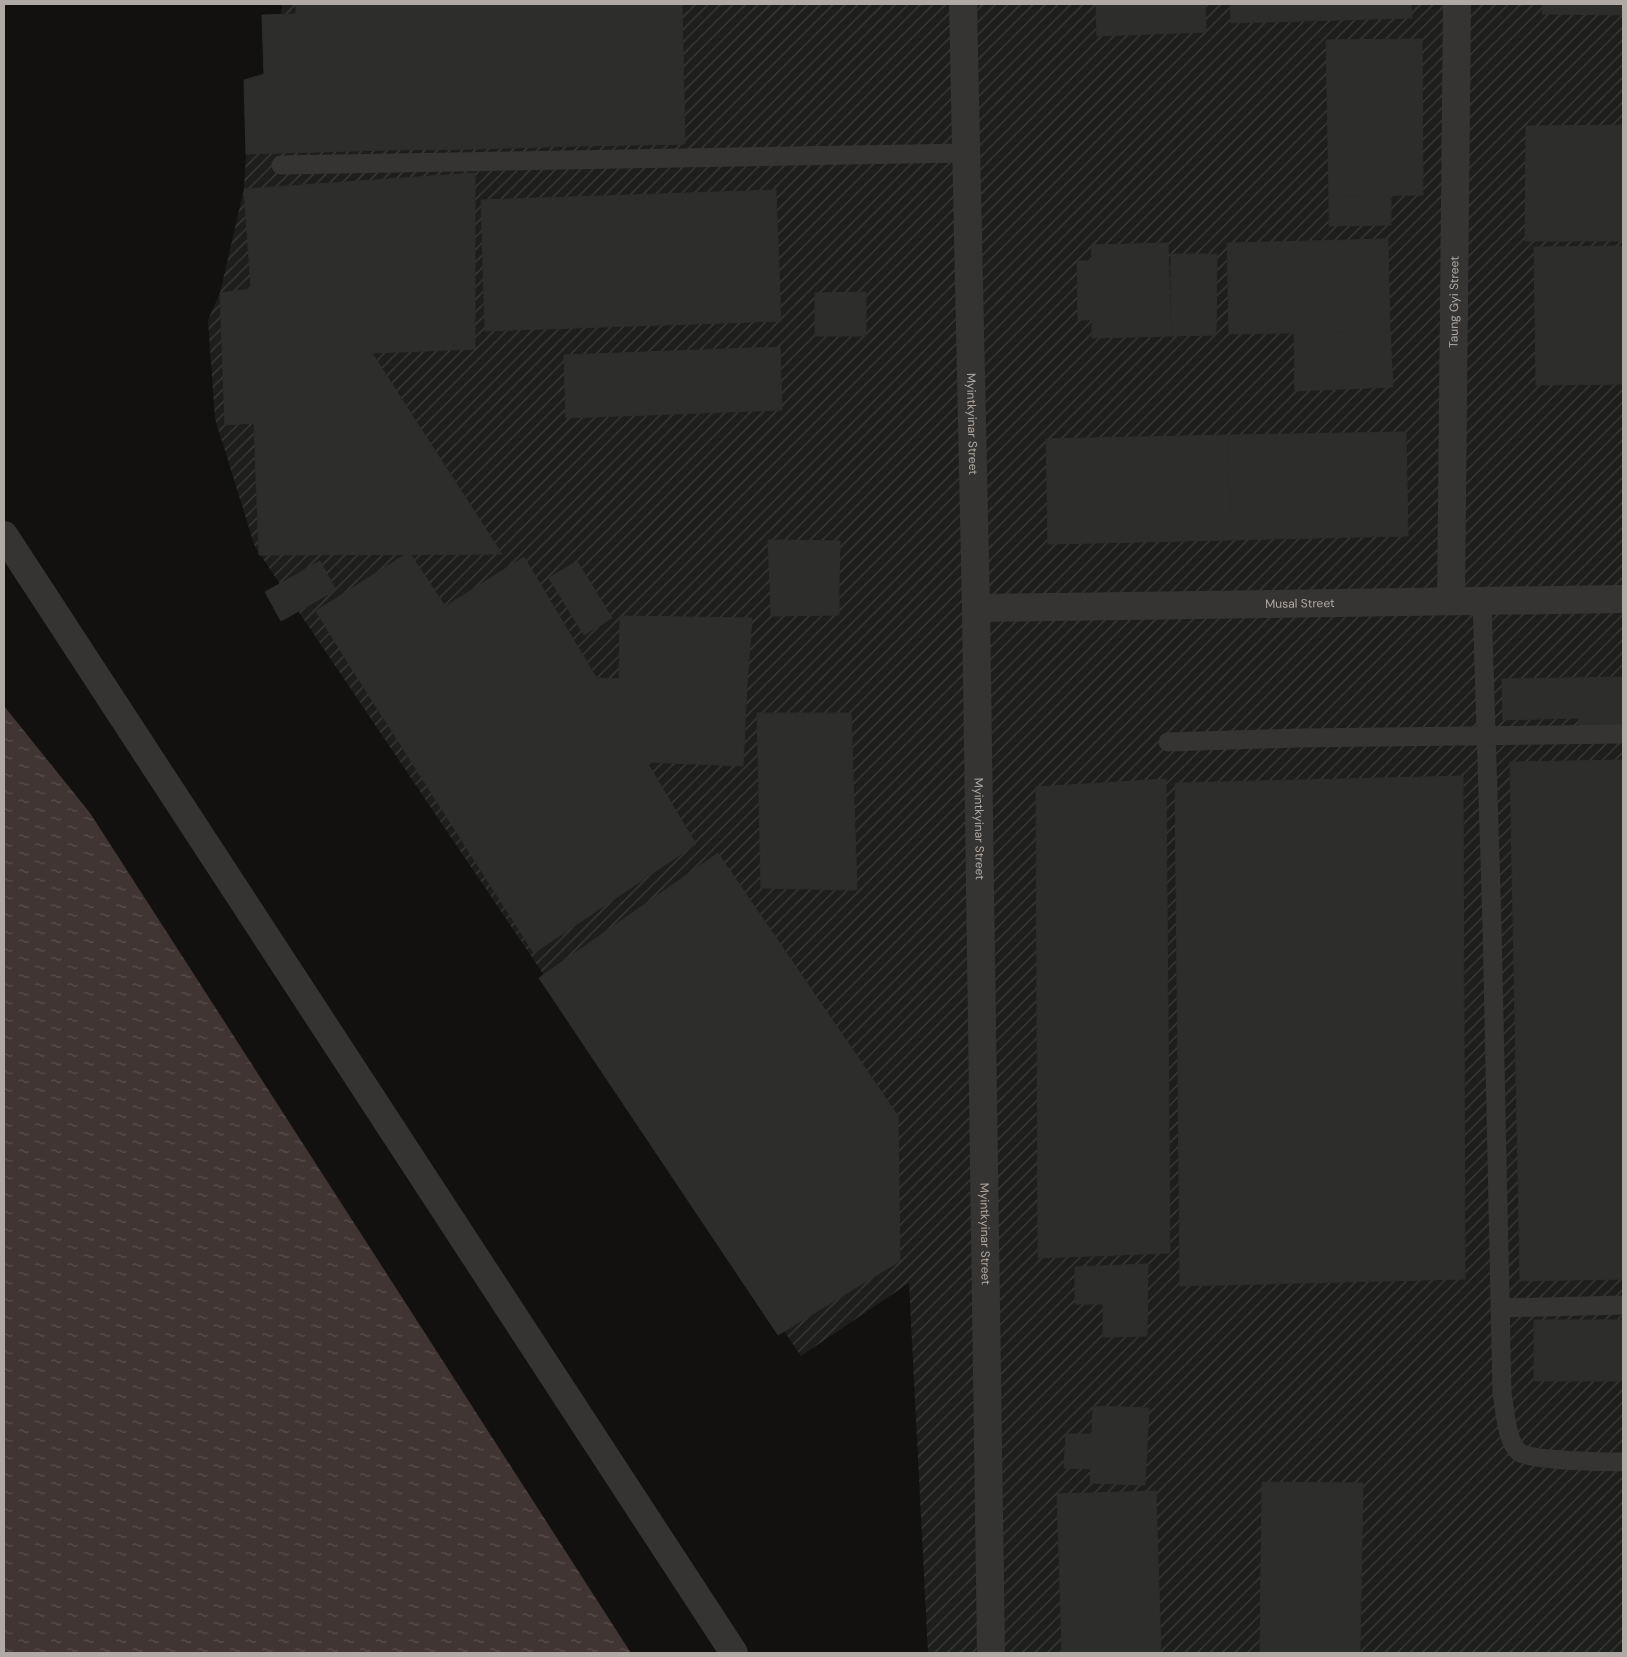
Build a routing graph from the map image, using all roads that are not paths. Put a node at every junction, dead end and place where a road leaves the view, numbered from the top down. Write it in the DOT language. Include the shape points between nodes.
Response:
graph roads {
  1 [pos="963,4"];
  2 [pos="1457,4"];
  3 [pos="966,153"];
  4 [pos="281,165"];
  5 [pos="4,535"];
  6 [pos="1623,599"];
  7 [pos="1451,601"];
  8 [pos="1482,601"];
  9 [pos="976,608"];
  10 [pos="1623,734"];
  11 [pos="1486,736"];
  12 [pos="1168,742"];
  13 [pos="1623,1305"];
  14 [pos="1500,1308"];
  15 [pos="1623,1462"];
  16 [pos="734,1653"];
  17 [pos="991,1653"];
  1 -- 3 [label="street, Myintkyinar Street"];
  2 -- 7 [label="street, Taung Gyi Street"];
  3 -- 4 [label="lane"];
  3 -- 9 [label="street, Myintkyinar Street"];
  5 -- 16 [label="street"];
  6 -- 8 [label="street, Musal Street"];
  7 -- 8 [label="street, Musal Street"];
  7 -- 9 [label="street, Musal Street"];
  8 -- 11 [label="lane"];
  9 -- 17 [label="street, Myintkyinar Street"];
  10 -- 11 [label="lane"];
  11 -- 12 [label="lane"];
  11 -- 14 [label="lane"];
  13 -- 14 [label="lane"];
  14 -- 15 [label="lane" via="1502,1393 1509,1435 1519,1452 1592,1462"];
}
